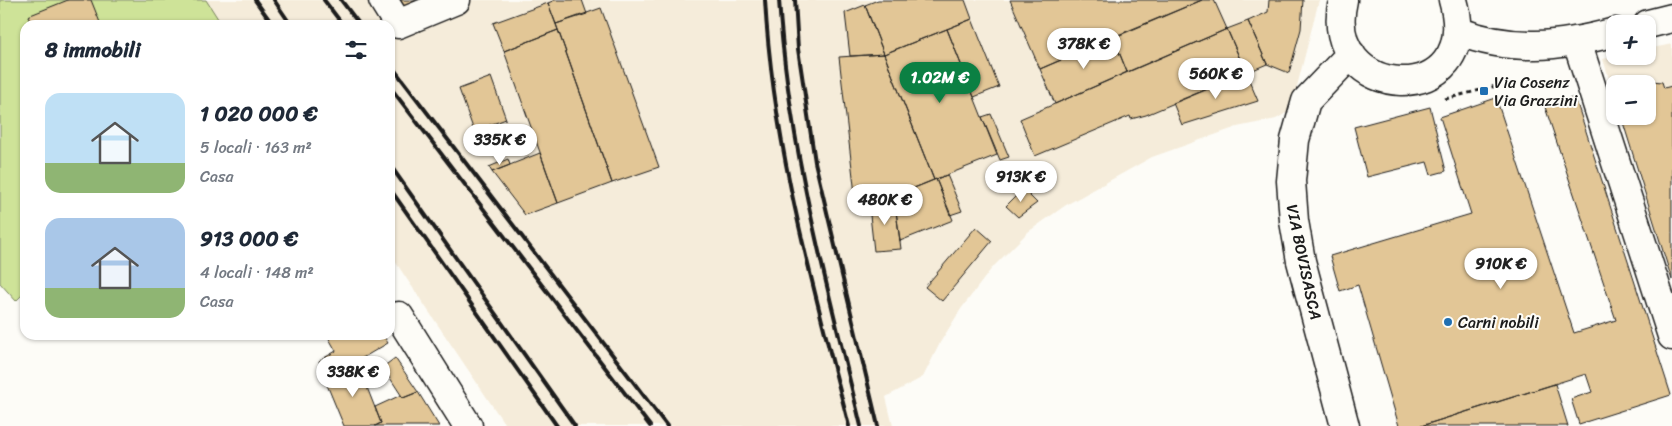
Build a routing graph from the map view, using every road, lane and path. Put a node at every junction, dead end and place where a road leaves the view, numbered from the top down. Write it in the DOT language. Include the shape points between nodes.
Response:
graph roads {
  1 [pos="383,0"];
  2 [pos="456,0"];
  3 [pos="1343,0"];
  4 [pos="1454,0"];
  5 [pos="1672,18"];
  6 [pos="1656,22"];
  7 [pos="1457,31"];
  8 [pos="1606,34"];
  9 [pos="1577,42"];
  10 [pos="1351,54"];
  11 [pos="1500,85"];
  12 [pos="1445,99"];
  13 [pos="399,316"];
  14 [pos="1672,336"];
  15 [pos="468,426"];
  16 [pos="1345,426"];
  1 -- 2 [label="street" via="398,24"];
  3 -- 10 [label="street" via="1340,24"];
  4 -- 7 [label="street"];
  5 -- 6 [label="street"];
  7 -- 9 [label="street" via="1489,42 1526,46"];
  7 -- 10 [label="street" via="1456,45 1442,68 1416,79 1399,81 1375,76"];
  8 -- 9 [label="street"];
  9 -- 14 [label="street"];
  10 -- 16 [label="street, VIA BOVISASCA" via="1306,102 1295,140 1291,181 1300,256"];
  11 -- 12 [label="path"];
  13 -- 15 [label="street"];
}
